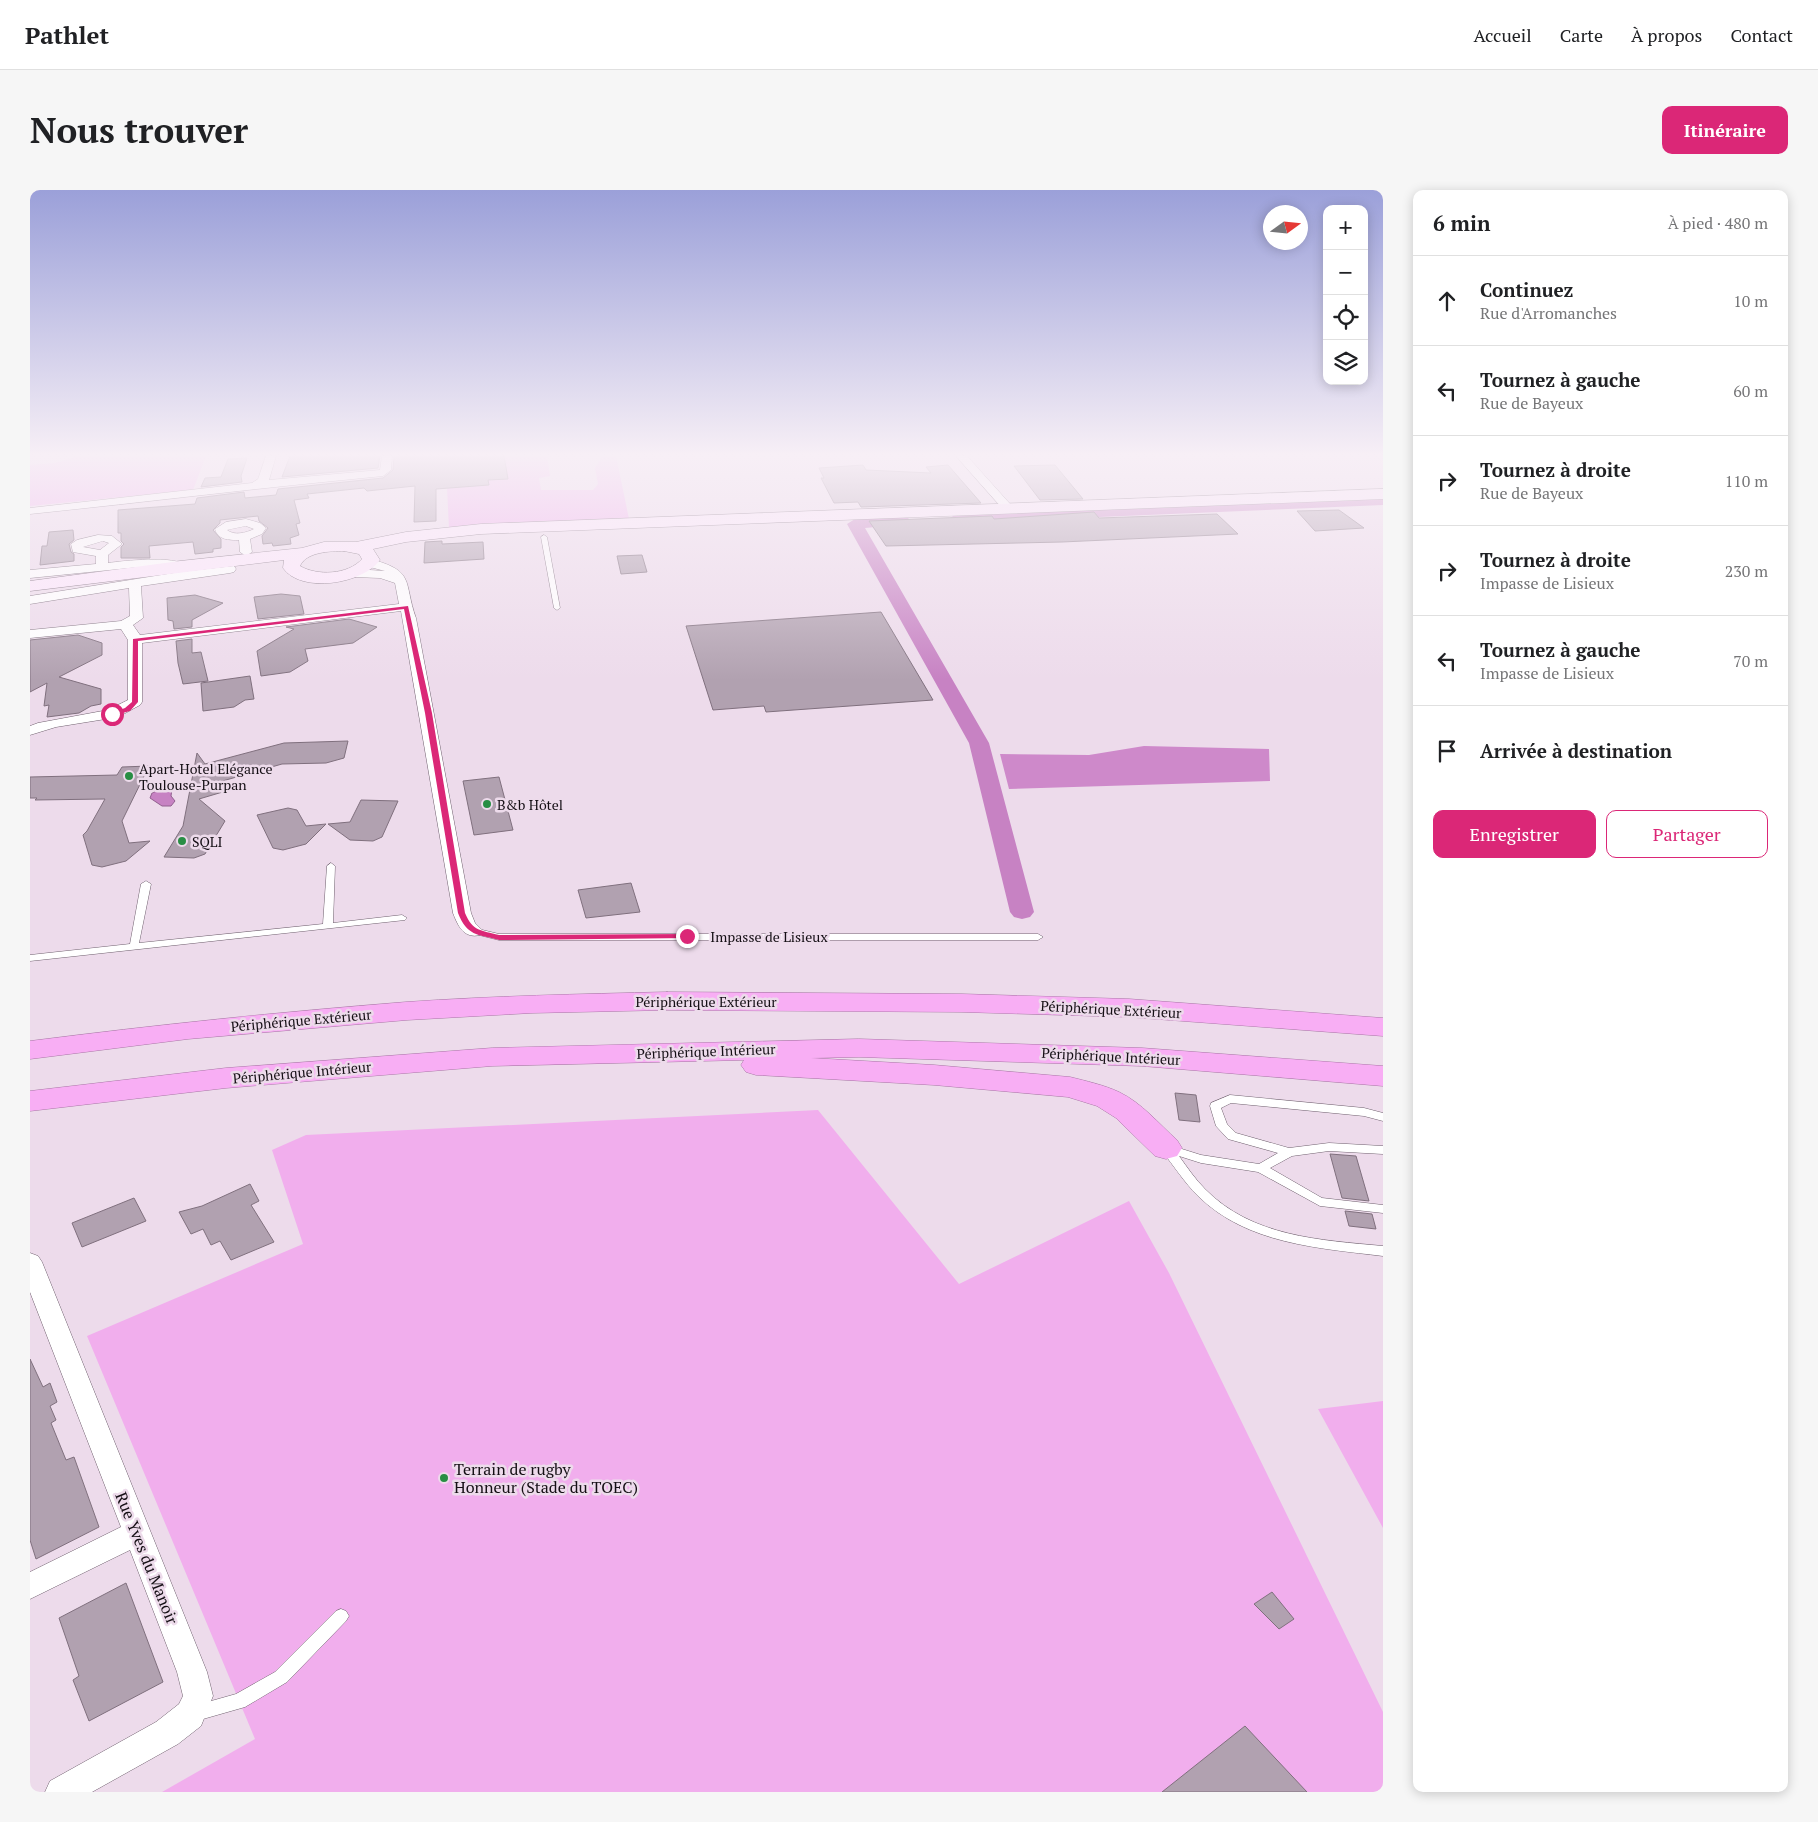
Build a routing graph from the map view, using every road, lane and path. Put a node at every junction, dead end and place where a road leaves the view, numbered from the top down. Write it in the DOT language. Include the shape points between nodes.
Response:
graph roads {
  1 [pos="465,531"];
  2 [pos="244,537"];
  3 [pos="544,537"];
  4 [pos="304,552"];
  5 [pos="364,555"];
  6 [pos="237,561"];
  7 [pos="180,566"];
  8 [pos="295,572"];
  9 [pos="354,573"];
  10 [pos="30,574"];
  11 [pos="137,578"];
  12 [pos="401,581"];
  13 [pos="30,586"];
  14 [pos="30,600"];
  15 [pos="406,607"];
  16 [pos="557,608"];
  17 [pos="124,625"];
  18 [pos="30,634"];
  19 [pos="135,640"];
  20 [pos="30,731"];
  21 [pos="331,866"];
  22 [pos="146,884"];
  23 [pos="402,918"];
  24 [pos="328,926"];
  25 [pos="474,931"];
  26 [pos="1038,937"];
  27 [pos="134,946"];
  28 [pos="30,958"];
  29 [pos="1383,1027"];
  30 [pos="30,1050"];
  31 [pos="656,1053"];
  32 [pos="1383,1076"];
  33 [pos="30,1101"];
  34 [pos="1383,1117"];
  35 [pos="1166,1148"];
  36 [pos="1383,1150"];
  37 [pos="1289,1152"];
  38 [pos="1261,1168"];
  39 [pos="1383,1209"];
  40 [pos="1383,1251"];
  41 [pos="30,1262"];
  42 [pos="136,1533"];
  43 [pos="30,1586"];
  44 [pos="341,1616"];
  45 [pos="190,1715"];
  46 [pos="61,1792"];
  1 -- 5 [label="street" via="406,537"];
  2 -- 6 [label="street"];
  3 -- 16 [label="lane"];
  4 -- 5 [label="street" via="330,547"];
  4 -- 6 [label="street"];
  4 -- 8 [label="street" via="291,563"];
  5 -- 9 [label="street"];
  5 -- 12 [label="street" via="398,573"];
  6 -- 7 [label="street"];
  6 -- 8 [label="street"];
  6 -- 11 [label="street"];
  7 -- 10 [label="street" via="102,560"];
  7 -- 11 [label="street"];
  8 -- 9 [label="street" via="323,578"];
  9 -- 12 [label="street" via="381,574"];
  11 -- 13 [label="street"];
  11 -- 14 [label="street"];
  11 -- 17 [label="street" via="137,618"];
  12 -- 15 [label="street, Impasse de Lisieux"];
  15 -- 19 [label="street"];
  15 -- 25 [label="street, Impasse de Lisieux" via="428,713 462,913 467,926"];
  17 -- 18 [label="street"];
  17 -- 19 [label="street"];
  19 -- 20 [label="street" via="135,702 127,709 56,721"];
  21 -- 24 [label="lane"];
  22 -- 27 [label="lane"];
  23 -- 24 [label="lane"];
  24 -- 27 [label="lane"];
  25 -- 26 [label="lane, Impasse de Lisieux" via="499,938"];
  27 -- 28 [label="lane"];
  29 -- 30 [label="highway, Périphérique Extérieur" via="1119,1008 667,1000 408,1010 188,1030"];
  31 -- 32 [label="highway, Périphérique Intérieur" via="859,1048 974,1050 1142,1056"];
  31 -- 33 [label="highway, Périphérique Intérieur" via="452,1060 226,1078"];
  31 -- 35 [label="highway" via="768,1067 934,1075 1070,1087 1108,1099 1127,1111"];
  34 -- 37 [label="lane" via="1364,1112 1230,1099 1215,1106 1222,1126 1232,1136"];
  35 -- 38 [label="lane" via="1202,1159"];
  35 -- 40 [label="lane" via="1202,1193 1263,1233"];
  36 -- 37 [label="lane" via="1329,1147"];
  37 -- 38 [label="lane"];
  38 -- 39 [label="lane" via="1320,1202"];
  41 -- 42 [label="street, Rue Yves du Manoir"];
  42 -- 43 [label="street"];
  42 -- 45 [label="street, Rue Yves du Manoir" via="192,1672 198,1696"];
  44 -- 45 [label="lane" via="281,1677 239,1701"];
  45 -- 46 [label="street" via="167,1733"];
}
